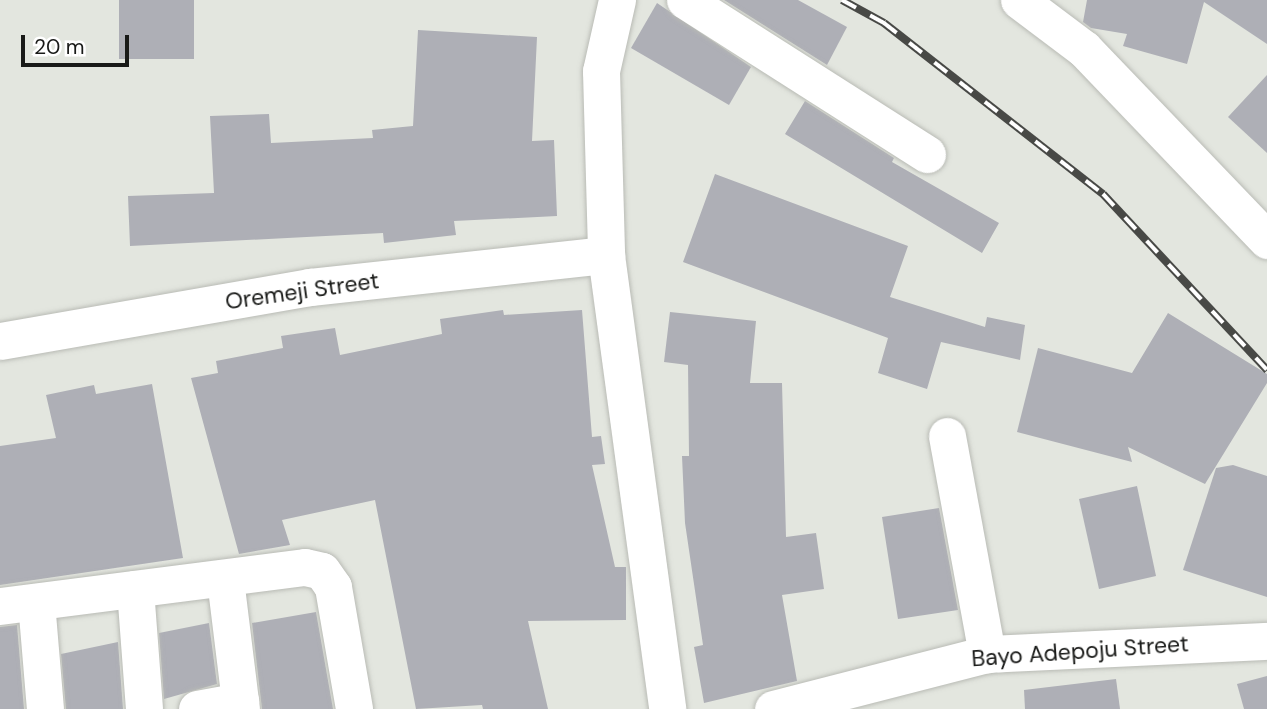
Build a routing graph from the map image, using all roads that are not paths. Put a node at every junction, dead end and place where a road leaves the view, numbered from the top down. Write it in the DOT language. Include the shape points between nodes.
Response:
graph roads {
  1 [pos="617,0"];
  2 [pos="685,0"];
  3 [pos="1019,0"];
  4 [pos="927,154"];
  5 [pos="1267,240"];
  6 [pos="606,255"];
  7 [pos="0,341"];
  8 [pos="947,436"];
  9 [pos="225,579"];
  10 [pos="135,589"];
  11 [pos="36,602"];
  12 [pos="0,606"];
  13 [pos="1267,641"];
  14 [pos="987,654"];
  15 [pos="240,705"];
  16 [pos="45,709"];
  17 [pos="144,709"];
  18 [pos="197,709"];
  19 [pos="354,709"];
  20 [pos="667,709"];
  21 [pos="773,709"];
  1 -- 6 [label="street" via="601,71"];
  2 -- 4 [label="street"];
  3 -- 5 [label="street" via="1084,49"];
  6 -- 7 [label="street, Oremeji Street" via="310,287"];
  6 -- 20 [label="street"];
  8 -- 14 [label="street"];
  9 -- 10 [label="street"];
  9 -- 15 [label="street"];
  9 -- 19 [label="street" via="305,567 322,572 333,587"];
  10 -- 11 [label="street"];
  10 -- 17 [label="street"];
  11 -- 12 [label="street"];
  11 -- 16 [label="street"];
  13 -- 14 [label="street, Bayo Adepoju Street"];
  14 -- 21 [label="street, Bayo Adepoju Street"];
  15 -- 18 [label="street"];
}
